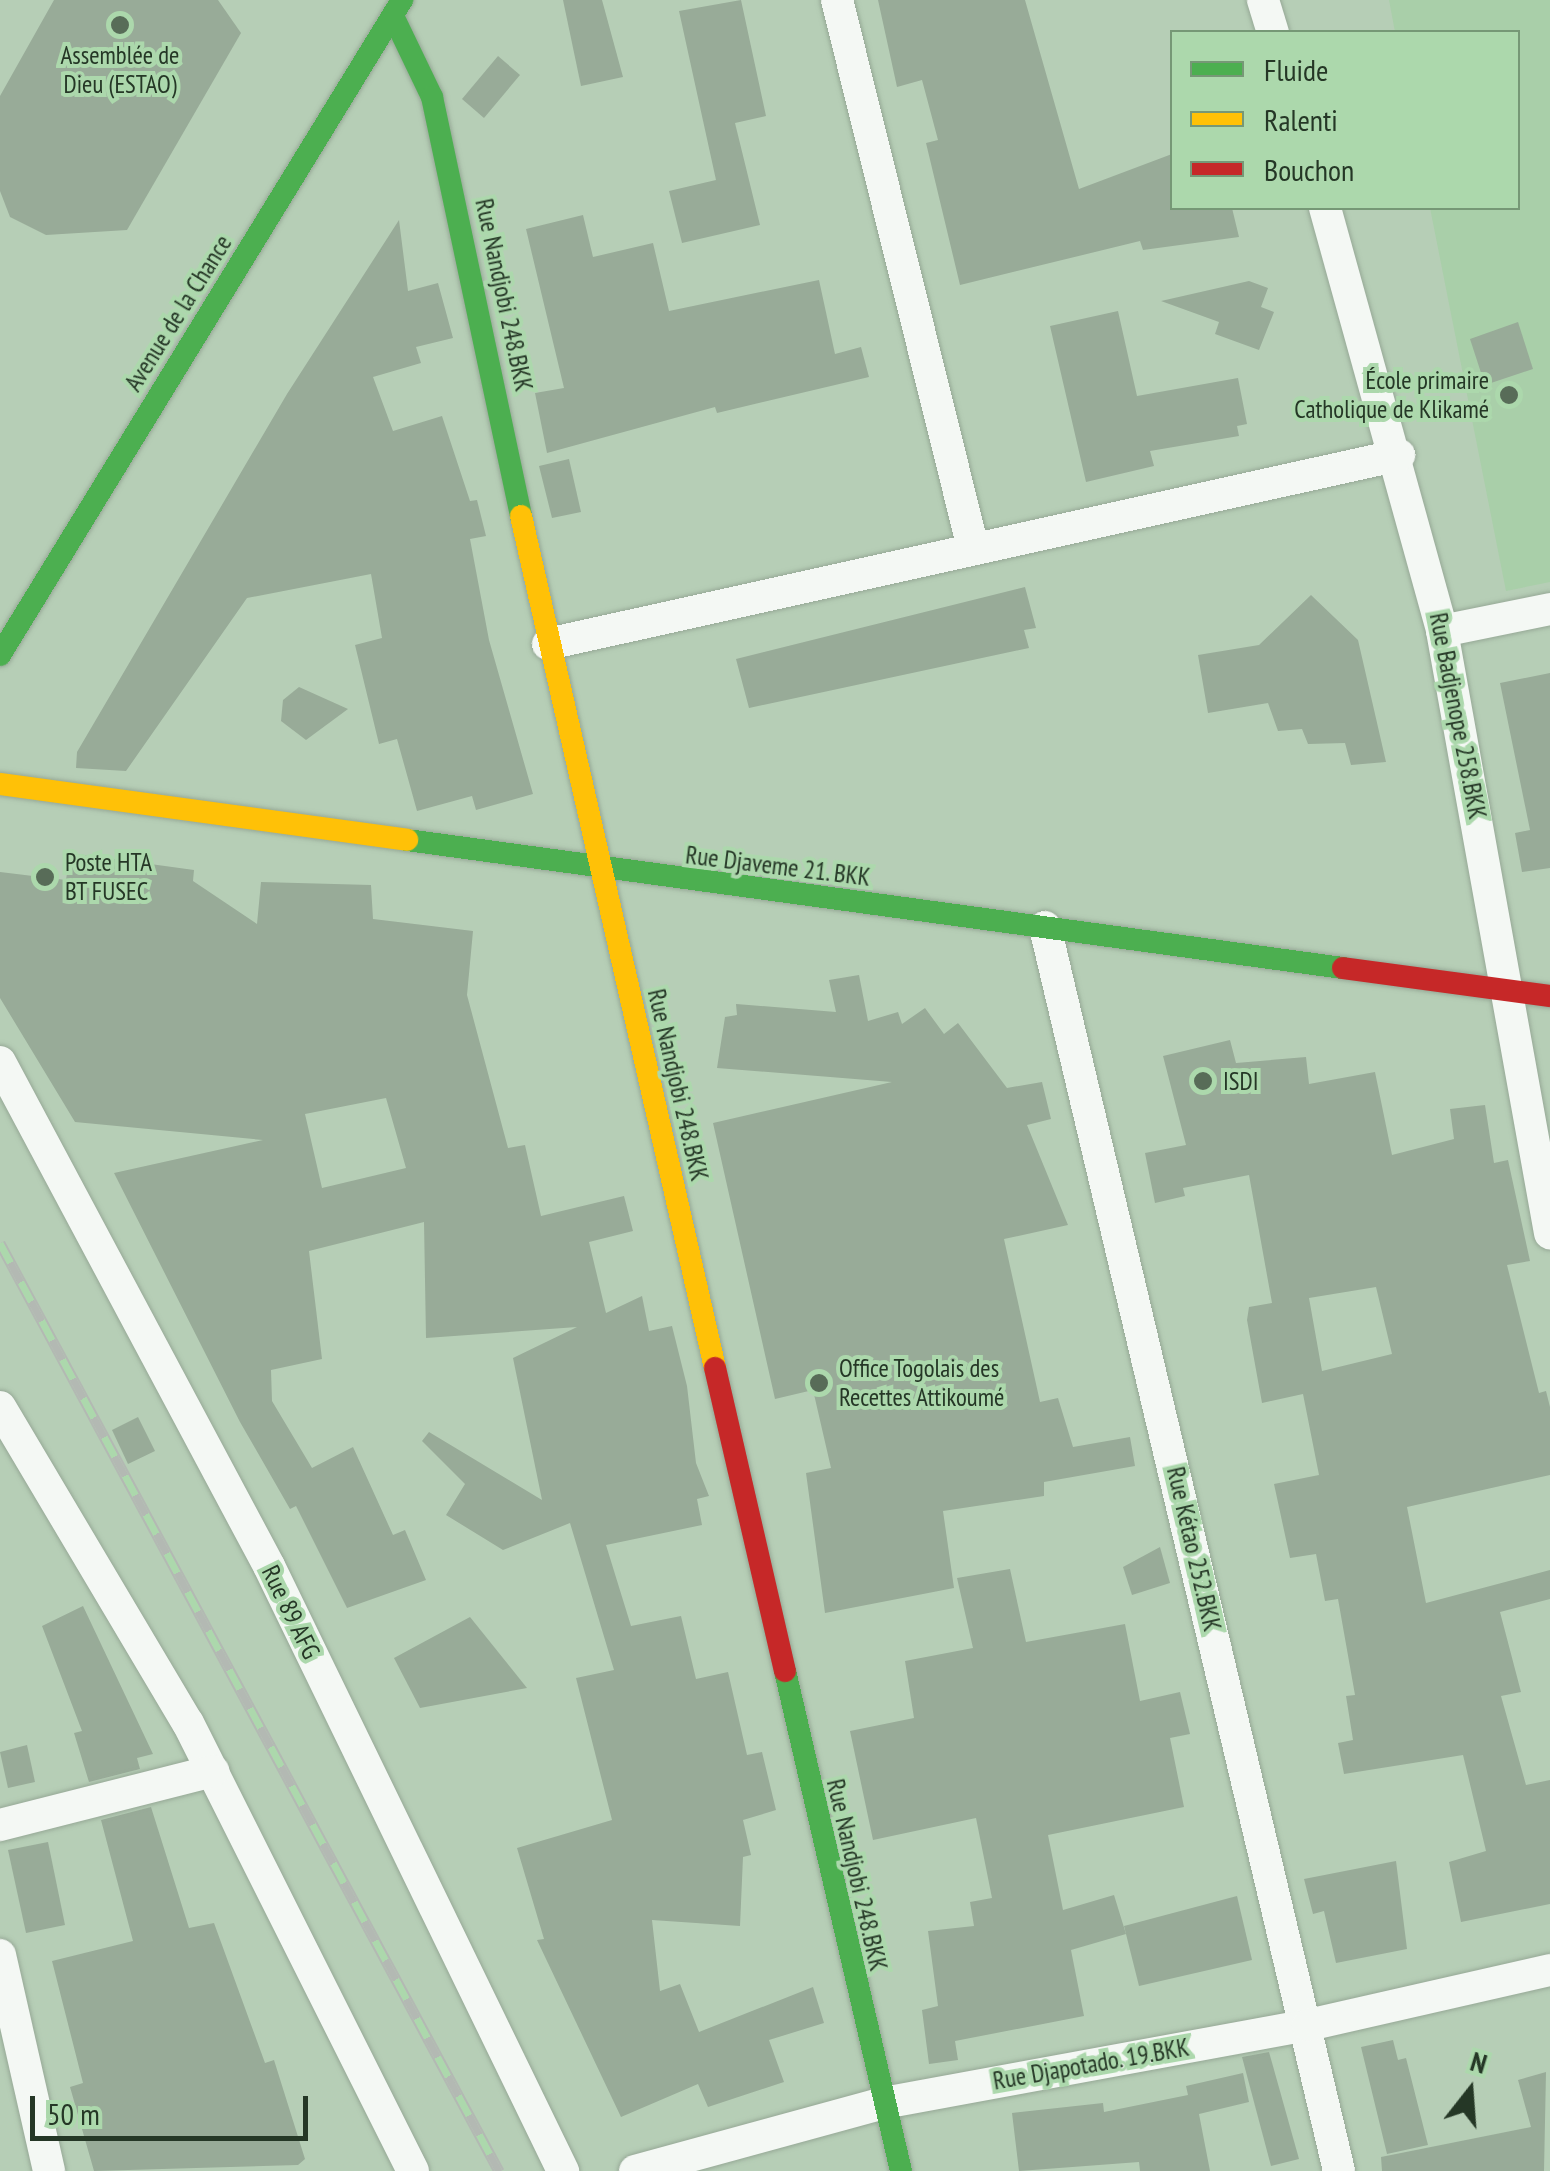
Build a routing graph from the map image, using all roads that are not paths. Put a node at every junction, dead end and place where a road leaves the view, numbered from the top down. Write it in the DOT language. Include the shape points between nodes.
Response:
graph roads {
  1 [pos="837,0"];
  2 [pos="1263,0"];
  3 [pos="397,8"];
  4 [pos="1272,30"];
  5 [pos="1326,210"];
  6 [pos="1399,455"];
  7 [pos="972,544"];
  8 [pos="1550,608"];
  9 [pos="1442,631"];
  10 [pos="548,644"];
  11 [pos="0,655"];
  12 [pos="0,784"];
  13 [pos="602,872"];
  14 [pos="1045,927"];
  15 [pos="1512,988"];
  16 [pos="1550,996"];
  17 [pos="0,1062"];
  18 [pos="1550,1233"];
  19 [pos="0,1407"];
  20 [pos="213,1771"];
  21 [pos="0,1825"];
  22 [pos="0,1954"];
  23 [pos="1550,1970"];
  24 [pos="1308,2025"];
  25 [pos="883,2102"];
  26 [pos="49,2171"];
  27 [pos="412,2171"];
  28 [pos="564,2171"];
  29 [pos="635,2171"];
  30 [pos="901,2171"];
  31 [pos="1339,2171"];
  1 -- 7 [label="street"];
  2 -- 4 [label="street"];
  3 -- 10 [label="street, Rue Nandjobi 248.BKK" via="432,97"];
  3 -- 11 [label="street, Avenue de la Chance"];
  5 -- 6 [label="street, Rue Badjenope 258.BKK"];
  6 -- 7 [label="street"];
  6 -- 9 [label="street, Rue Badjenope 258.BKK"];
  7 -- 10 [label="street"];
  8 -- 9 [label="street"];
  9 -- 15 [label="street, Rue Badjenope 258.BKK"];
  10 -- 13 [label="street, Rue Nandjobi 248.BKK"];
  12 -- 13 [label="street, Rue Djaveme 21. BKK"];
  13 -- 14 [label="street, Rue Djaveme 21. BKK"];
  13 -- 25 [label="street, Rue Nandjobi 248.BKK"];
  14 -- 15 [label="street, Rue Djaveme 21. BKK"];
  14 -- 24 [label="street, Rue Kétao 252.BKK"];
  15 -- 16 [label="street, Rue Djaveme 21. BKK"];
  15 -- 18 [label="street, Rue Badjenope 258.BKK"];
  17 -- 28 [label="street, Rue 89 AFG" via="270,1566"];
  19 -- 20 [label="street"];
  20 -- 21 [label="street"];
  20 -- 27 [label="street"];
  22 -- 26 [label="street"];
  23 -- 24 [label="street, Rue Djapotado. 19.BKK"];
  24 -- 25 [label="street, Rue Djapotado. 19.BKK"];
  24 -- 31 [label="street, Rue Kétao 252.BKK"];
  25 -- 29 [label="street, Rue Djapotado. 19.BKK"];
  25 -- 30 [label="street, Rue Nandjobi 248.BKK"];
}
